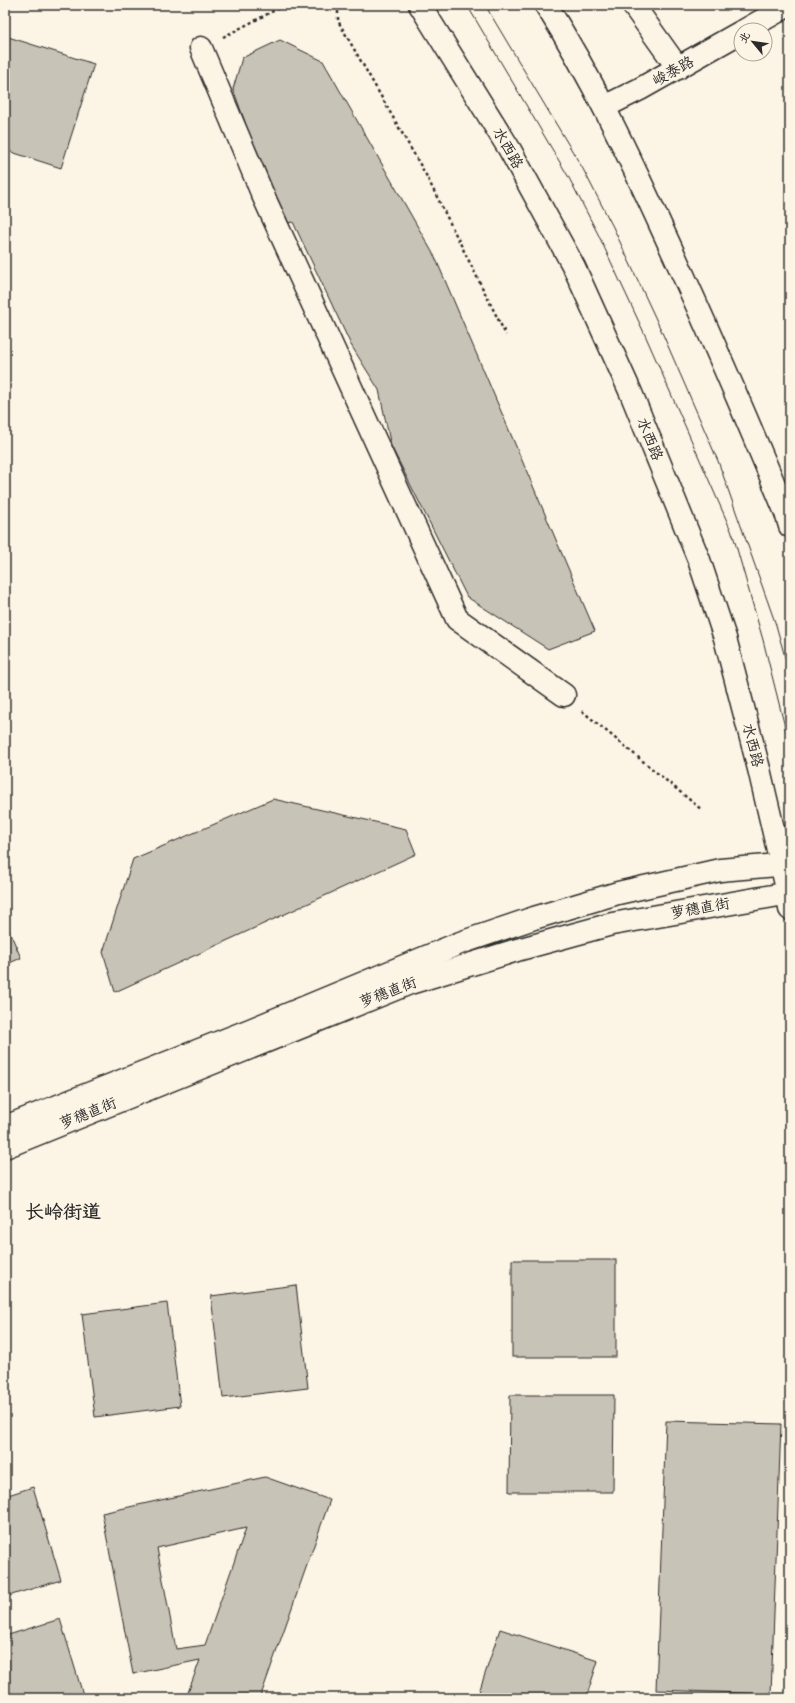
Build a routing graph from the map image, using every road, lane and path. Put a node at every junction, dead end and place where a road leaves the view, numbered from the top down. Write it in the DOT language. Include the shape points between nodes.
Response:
graph roads {
  1 [pos="285,5"];
  2 [pos="338,5"];
  3 [pos="420,5"];
  4 [pos="546,5"];
  5 [pos="633,5"];
  6 [pos="789,5"];
  7 [pos="759,22"];
  8 [pos="733,37"];
  9 [pos="201,48"];
  10 [pos="678,68"];
  11 [pos="604,107"];
  12 [pos="506,335"];
  13 [pos="790,526"];
  14 [pos="564,695"];
  15 [pos="702,810"];
  16 [pos="786,864"];
  17 [pos="789,898"];
  18 [pos="5,1127"];
  19 [pos="5,1146"];
  1 -- 9 [label="path"];
  2 -- 12 [label="path" via="338,21 426,175"];
  3 -- 16 [label="street, 水西路" via="510,150 570,260 631,393 699,560 725,638"];
  4 -- 11 [label="street"];
  5 -- 10 [label="street"];
  6 -- 7 [label="street"];
  8 -- 10 [label="street, 峻泰路"];
  9 -- 14 [label="street" via="262,193 457,619"];
  10 -- 11 [label="street, 峻泰路"];
  11 -- 13 [label="street" via="712,337"];
  14 -- 15 [label="path"];
  16 -- 17 [label="street, 水西路"];
  16 -- 18 [label="street, 萝穗直街" via="720,870 618,893 534,918 460,943"];
  17 -- 19 [label="street, 萝穗直街" via="612,924 410,983"];
}
